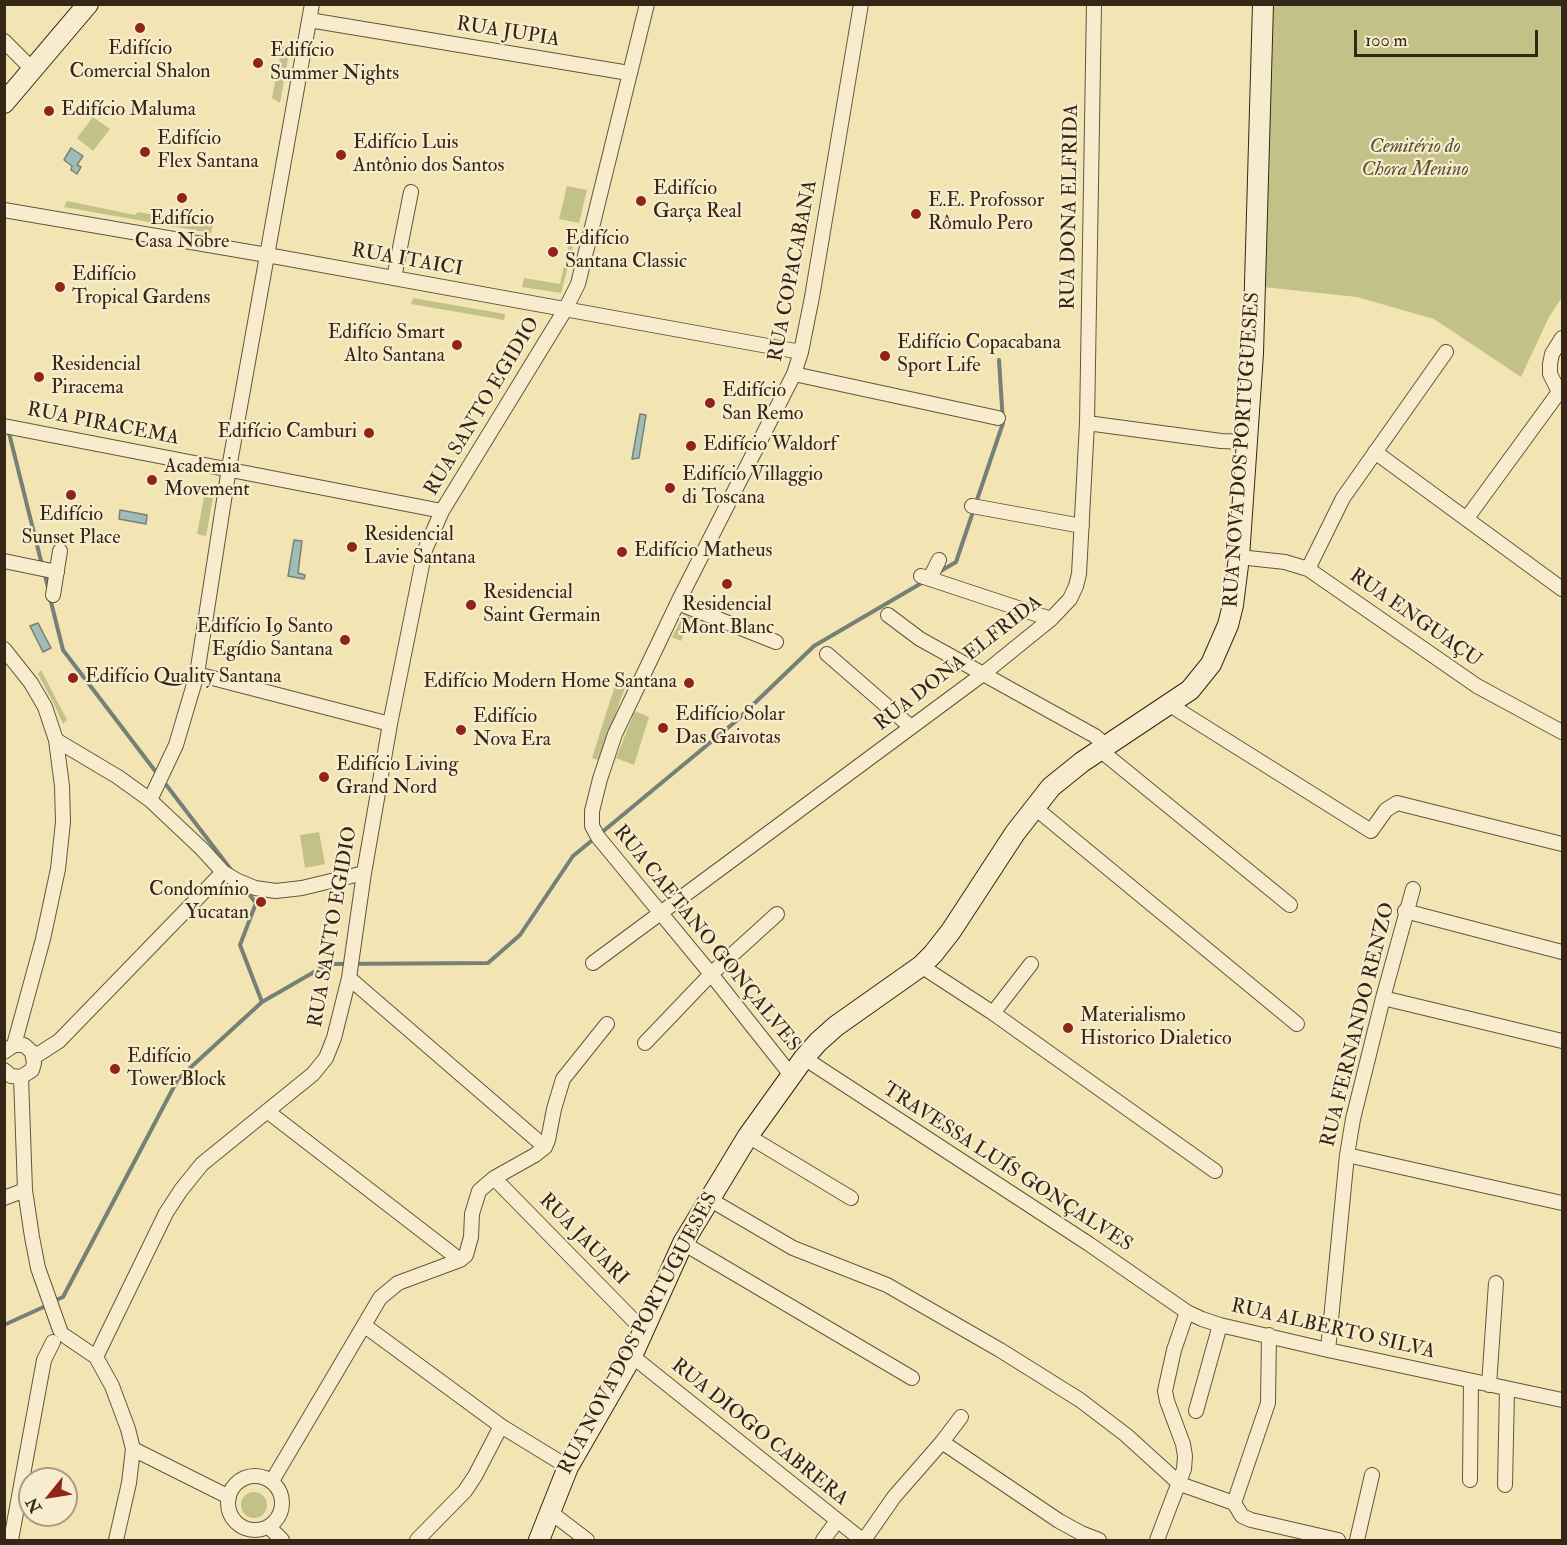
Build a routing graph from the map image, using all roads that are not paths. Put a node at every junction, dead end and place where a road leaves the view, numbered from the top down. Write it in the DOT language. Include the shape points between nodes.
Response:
graph roads {
  1 [pos="88,4"];
  2 [pos="312,4"];
  3 [pos="647,4"];
  4 [pos="861,4"];
  5 [pos="1094,4"];
  6 [pos="1263,4"];
  7 [pos="309,20"];
  8 [pos="4,41"];
  9 [pos="33,70"];
  10 [pos="629,73"];
  11 [pos="4,103"];
  12 [pos="411,192"];
  13 [pos="4,210"];
  14 [pos="267,255"];
  15 [pos="394,278"];
  16 [pos="565,310"];
  17 [pos="1563,338"];
  18 [pos="801,352"];
  19 [pos="1446,352"];
  20 [pos="794,374"];
  21 [pos="1561,390"];
  22 [pos="998,418"];
  23 [pos="1087,423"];
  24 [pos="4,426"];
  25 [pos="1247,442"];
  26 [pos="1375,452"];
  27 [pos="229,468"];
  28 [pos="972,506"];
  29 [pos="442,511"];
  30 [pos="1467,518"];
  31 [pos="1082,526"];
  32 [pos="60,551"];
  33 [pos="1239,557"];
  34 [pos="939,560"];
  35 [pos="4,561"];
  36 [pos="1308,569"];
  37 [pos="57,572"];
  38 [pos="1563,589"];
  39 [pos="53,595"];
  40 [pos="678,603"];
  41 [pos="888,615"];
  42 [pos="1051,619"];
  43 [pos="777,642"];
  44 [pos="4,649"];
  45 [pos="827,654"];
  46 [pos="197,674"];
  47 [pos="983,674"];
  48 [pos="1170,705"];
  49 [pos="390,724"];
  50 [pos="911,727"];
  51 [pos="1563,732"];
  52 [pos="56,740"];
  53 [pos="1103,748"];
  54 [pos="150,801"];
  55 [pos="1034,807"];
  56 [pos="592,826"];
  57 [pos="1563,844"];
  58 [pos="223,872"];
  59 [pos="364,873"];
  60 [pos="1413,889"];
  61 [pos="1290,905"];
  62 [pos="1406,911"];
  63 [pos="661,914"];
  64 [pos="777,914"];
  65 [pos="1563,952"];
  66 [pos="593,963"];
  67 [pos="1031,964"];
  68 [pos="921,966"];
  69 [pos="711,974"];
  70 [pos="349,978"];
  71 [pos="1383,998"];
  72 [pos="993,1013"];
  73 [pos="607,1024"];
  74 [pos="1297,1024"];
  75 [pos="1563,1041"];
  76 [pos="645,1043"];
  77 [pos="9,1048"];
  78 [pos="34,1057"];
  79 [pos="804,1058"];
  80 [pos="4,1070"];
  81 [pos="791,1075"];
  82 [pos="21,1077"];
  83 [pos="267,1111"];
  84 [pos="748,1136"];
  85 [pos="545,1147"];
  86 [pos="1347,1155"];
  87 [pos="1215,1171"];
  88 [pos="494,1178"];
  89 [pos="25,1190"];
  90 [pos="4,1198"];
  91 [pos="709,1198"];
  92 [pos="851,1198"];
  93 [pos="1563,1203"];
  94 [pos="682,1243"];
  95 [pos="460,1260"];
  96 [pos="1496,1283"];
  97 [pos="1187,1312"];
  98 [pos="1220,1325"];
  99 [pos="364,1326"];
  100 [pos="643,1330"];
  101 [pos="1269,1335"];
  102 [pos="59,1338"];
  103 [pos="1328,1350"];
  104 [pos="632,1356"];
  105 [pos="96,1358"];
  106 [pos="912,1378"];
  107 [pos="1471,1381"];
  108 [pos="1489,1385"];
  109 [pos="1508,1390"];
  110 [pos="1563,1400"];
  111 [pos="1196,1410"];
  112 [pos="960,1417"];
  113 [pos="501,1426"];
  114 [pos="942,1442"];
  115 [pos="133,1449"];
  116 [pos="567,1467"];
  117 [pos="1372,1475"];
  118 [pos="1470,1480"];
  119 [pos="272,1481"];
  120 [pos="1180,1484"];
  121 [pos="1505,1485"];
  122 [pos="229,1497"];
  123 [pos="1234,1503"];
  124 [pos="549,1511"];
  125 [pos="837,1521"];
  126 [pos="268,1527"];
  127 [pos="11,1540"];
  128 [pos="116,1540"];
  129 [pos="282,1540"];
  130 [pos="417,1540"];
  131 [pos="539,1540"];
  132 [pos="588,1540"];
  133 [pos="823,1540"];
  134 [pos="863,1540"];
  135 [pos="1099,1540"];
  136 [pos="1157,1540"];
  137 [pos="1338,1540"];
  138 [pos="1357,1540"];
  1 -- 9 [label="street"];
  2 -- 7 [label="street"];
  3 -- 10 [label="street, RUA SANTO EGIDIO"];
  4 -- 18 [label="street, RUA COPACABANA"];
  5 -- 23 [label="street, RUA DONA ELFRIDA"];
  6 -- 25 [label="street, RUA NOVA DOS PORTUGUESES" via="1256,278"];
  7 -- 10 [label="street, RUA JUPIA"];
  7 -- 14 [label="street"];
  8 -- 9 [label="street"];
  9 -- 11 [label="street"];
  10 -- 16 [label="street, RUA SANTO EGIDIO" via="579,280"];
  12 -- 15 [label="street"];
  13 -- 14 [label="street, RUA ITAICI"];
  14 -- 15 [label="street, RUA ITAICI"];
  14 -- 27 [label="street"];
  15 -- 16 [label="street, RUA ITAICI"];
  16 -- 18 [label="street, RUA ITAICI"];
  16 -- 29 [label="street, RUA SANTO EGIDIO"];
  17 -- 21 [label="street" via="1550,364 1550,374"];
  18 -- 20 [label="street, RUA COPACABANA"];
  19 -- 26 [label="street"];
  20 -- 22 [label="street"];
  20 -- 40 [label="street, RUA COPACABANA"];
  21 -- 30 [label="street"];
  23 -- 25 [label="street"];
  23 -- 31 [label="street, RUA DONA ELFRIDA"];
  24 -- 27 [label="street, RUA PIRACEMA"];
  25 -- 33 [label="street, RUA NOVA DOS PORTUGUESES"];
  26 -- 30 [label="street"];
  26 -- 36 [label="street" via="1343,498"];
  27 -- 29 [label="street, RUA PIRACEMA"];
  27 -- 46 [label="street"];
  28 -- 31 [label="street"];
  29 -- 49 [label="street, RUA SANTO EGIDIO" via="425,550"];
  30 -- 38 [label="street"];
  31 -- 42 [label="street, RUA DONA ELFRIDA" via="1076,586"];
  32 -- 37 [label="street"];
  33 -- 36 [label="street, RUA ENGUAÇU"];
  33 -- 48 [label="street, RUA NOVA DOS PORTUGUESES" via="1233,605 1216,654 1200,681"];
  34 -- 42 [label="street" via="925,577"];
  35 -- 37 [label="street"];
  36 -- 51 [label="street, RUA ENGUAÇU" via="1477,686"];
  37 -- 39 [label="street"];
  40 -- 43 [label="street"];
  40 -- 56 [label="street, RUA COPACABANA" via="615,734 592,811"];
  41 -- 47 [label="street" via="920,639"];
  42 -- 47 [label="street, RUA DONA ELFRIDA"];
  44 -- 52 [label="street" via="45,707"];
  45 -- 50 [label="street"];
  46 -- 49 [label="street"];
  46 -- 54 [label="street" via="176,745"];
  47 -- 50 [label="street, RUA DONA ELFRIDA"];
  47 -- 53 [label="street" via="1095,736"];
  48 -- 53 [label="street, RUA NOVA DOS PORTUGUESES"];
  48 -- 57 [label="street" via="1371,831 1386,810 1397,803"];
  49 -- 59 [label="street, RUA SANTO EGIDIO"];
  50 -- 63 [label="street, RUA DONA ELFRIDA"];
  52 -- 54 [label="street"];
  52 -- 77 [label="street" via="63,822 58,869 43,939"];
  53 -- 55 [label="street, RUA NOVA DOS PORTUGUESES" via="1065,774"];
  53 -- 61 [label="street"];
  54 -- 58 [label="street"];
  55 -- 68 [label="street, RUA NOVA DOS PORTUGUESES" via="951,931"];
  55 -- 74 [label="street"];
  56 -- 63 [label="street, RUA CAETANO GONÇALVES"];
  58 -- 59 [label="street" via="255,888 276,891"];
  58 -- 78 [label="street" via="59,1041"];
  59 -- 70 [label="street, RUA SANTO EGIDIO"];
  60 -- 62 [label="street, RUA FERNANDO RENZO"];
  62 -- 65 [label="street"];
  62 -- 71 [label="street, RUA FERNANDO RENZO"];
  63 -- 66 [label="street, RUA DONA ELFRIDA"];
  63 -- 69 [label="street, RUA CAETANO GONÇALVES"];
  64 -- 69 [label="street"];
  67 -- 72 [label="street"];
  68 -- 72 [label="street"];
  68 -- 79 [label="street, RUA NOVA DOS PORTUGUESES" via="836,1026"];
  69 -- 76 [label="street"];
  69 -- 81 [label="street, RUA CAETANO GONÇALVES"];
  70 -- 83 [label="street, RUA SANTO EGIDIO" via="326,1058 313,1074"];
  70 -- 85 [label="street"];
  71 -- 75 [label="street"];
  71 -- 86 [label="street, RUA FERNANDO RENZO"];
  72 -- 87 [label="street"];
  73 -- 85 [label="street" via="563,1079"];
  77 -- 78 [label="street" via="19,1044 29,1048"];
  78 -- 82 [label="street" via="32,1070"];
  79 -- 81 [label="street, RUA NOVA DOS PORTUGUESES"];
  79 -- 97 [label="street, TRAVESSA LUÍS GONÇALVES" via="1062,1225"];
  80 -- 82 [label="street"];
  81 -- 84 [label="street, RUA NOVA DOS PORTUGUESES"];
  82 -- 89 [label="street"];
  83 -- 95 [label="street"];
  83 -- 105 [label="street, RUA SANTO EGIDIO" via="202,1164 181,1190"];
  84 -- 91 [label="street, RUA NOVA DOS PORTUGUESES"];
  84 -- 92 [label="street"];
  85 -- 88 [label="street"];
  86 -- 93 [label="street"];
  86 -- 103 [label="street, RUA FERNANDO RENZO"];
  88 -- 95 [label="street" via="479,1191 469,1246"];
  88 -- 100 [label="street, RUA JAUARI"];
  89 -- 90 [label="street"];
  89 -- 102 [label="street" via="38,1268"];
  91 -- 94 [label="street, RUA NOVA DOS PORTUGUESES"];
  91 -- 120 [label="street" via="793,1248 887,1285 1000,1350 1080,1400"];
  94 -- 100 [label="street, RUA NOVA DOS PORTUGUESES"];
  94 -- 106 [label="street"];
  95 -- 99 [label="street" via="398,1283 380,1298"];
  96 -- 108 [label="street"];
  97 -- 98 [label="street, RUA ALBERTO SILVA"];
  97 -- 120 [label="street" via="1165,1391 1185,1456"];
  98 -- 101 [label="street, RUA ALBERTO SILVA"];
  98 -- 111 [label="street"];
  99 -- 113 [label="street"];
  99 -- 119 [label="street"];
  100 -- 104 [label="street, RUA NOVA DOS PORTUGUESES"];
  101 -- 103 [label="street, RUA ALBERTO SILVA"];
  101 -- 123 [label="street" via="1268,1403"];
  102 -- 105 [label="street"];
  102 -- 127 [label="street" via="44,1360"];
  103 -- 107 [label="street, RUA ALBERTO SILVA"];
  104 -- 116 [label="street, RUA NOVA DOS PORTUGUESES"];
  104 -- 125 [label="street, RUA DIOGO CABRERA"];
  105 -- 115 [label="street" via="121,1407"];
  107 -- 108 [label="street, RUA ALBERTO SILVA"];
  107 -- 118 [label="street"];
  108 -- 109 [label="street, RUA ALBERTO SILVA"];
  109 -- 110 [label="street, RUA ALBERTO SILVA"];
  109 -- 121 [label="street"];
  112 -- 114 [label="street"];
  113 -- 116 [label="street"];
  113 -- 130 [label="street" via="465,1491"];
  114 -- 134 [label="street"];
  114 -- 135 [label="street" via="1059,1521"];
  115 -- 122 [label="street"];
  115 -- 128 [label="street"];
  116 -- 124 [label="street, RUA NOVA DOS PORTUGUESES"];
  117 -- 138 [label="street"];
  119 -- 122 [label="street" via="256,1475 246,1477 232,1488"];
  119 -- 126 [label="street" via="283,1500 277,1520"];
  120 -- 123 [label="street"];
  120 -- 136 [label="street"];
  122 -- 126 [label="street" via="232,1517 239,1525 259,1530"];
  123 -- 137 [label="street" via="1242,1516 1251,1520"];
  124 -- 131 [label="street, RUA NOVA DOS PORTUGUESES"];
  124 -- 132 [label="street"];
  125 -- 133 [label="street"];
  125 -- 134 [label="street, RUA DIOGO CABRERA"];
  126 -- 129 [label="street"];
}
